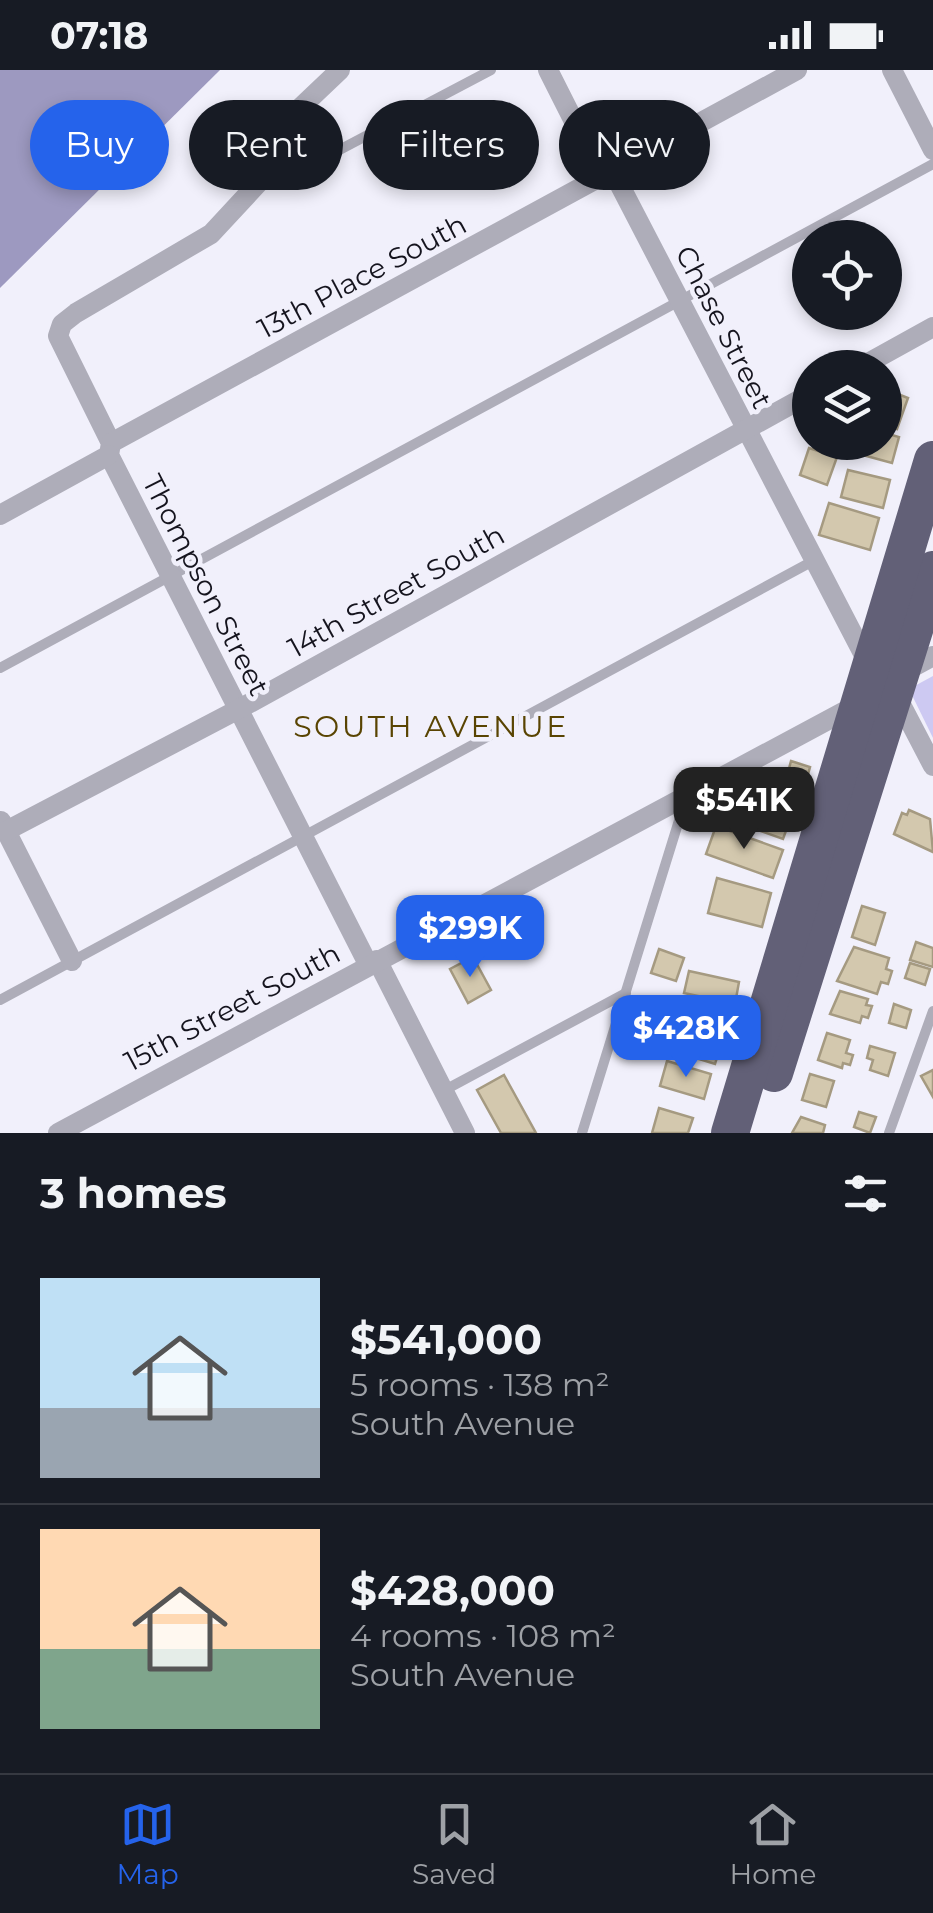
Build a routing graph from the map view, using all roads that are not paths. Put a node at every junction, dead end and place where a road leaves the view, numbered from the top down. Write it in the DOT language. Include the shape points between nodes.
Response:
graph roads {
  1 [pos="340,70"];
  2 [pos="491,70"];
  3 [pos="548,70"];
  4 [pos="797,70"];
  5 [pos="892,70"];
  6 [pos="308,100"];
  7 [pos="565,100"];
  8 [pos="710,119"];
  9 [pos="343,148"];
  10 [pos="933,150"];
  11 [pos="933,164"];
  12 [pos="252,190"];
  13 [pos="582,190"];
  14 [pos="616,190"];
  15 [pos="680,299"];
  16 [pos="933,326"];
  17 [pos="890,350"];
  18 [pos="792,404"];
  19 [pos="746,430"];
  20 [pos="110,449"];
  21 [pos="933,460"];
  22 [pos="0,515"];
  23 [pos="814,561"];
  24 [pos="933,570"];
  25 [pos="171,576"];
  26 [pos="0,668"];
  27 [pos="899,672"];
  28 [pos="858,704"];
  29 [pos="239,709"];
  30 [pos="933,766"];
  31 [pos="686,795"];
  32 [pos="3,825"];
  33 [pos="303,835"];
  34 [pos="72,961"];
  35 [pos="372,962"];
  36 [pos="626,994"];
  37 [pos="0,1000"];
  38 [pos="933,1011"];
  39 [pos="444,1091"];
  40 [pos="58,1133"];
  41 [pos="465,1133"];
  42 [pos="582,1133"];
  43 [pos="730,1133"];
  44 [pos="756,1133"];
  45 [pos="889,1133"];
  1 -- 6 [label="street"];
  2 -- 9 [label="lane"];
  3 -- 7 [label="street, Chase Street"];
  4 -- 8 [label="street, 13th Place South"];
  5 -- 10 [label="street"];
  11 -- 15 [label="lane"];
  12 -- 20 [label="street, Thompson Street" via="212,234 62,324 58,336"];
  13 -- 20 [label="street, 13th Place South"];
  14 -- 15 [label="street, Chase Street"];
  15 -- 19 [label="street, Chase Street"];
  15 -- 25 [label="lane"];
  16 -- 17 [label="street"];
  18 -- 19 [label="street, 14th Street South"];
  19 -- 23 [label="street, Chase Street"];
  19 -- 29 [label="street, 14th Street South"];
  20 -- 22 [label="street, 13th Place South"];
  20 -- 25 [label="street, Thompson Street"];
  21 -- 27 [label="highway"];
  23 -- 27 [label="street, Chase Street"];
  23 -- 33 [label="lane"];
  24 -- 27 [label="highway"];
  25 -- 26 [label="lane"];
  25 -- 29 [label="street, Thompson Street"];
  27 -- 28 [label="highway"];
  27 -- 30 [label="street, Chase Street"];
  27 -- 44 [label="highway"];
  28 -- 31 [label="street, 15th Street South"];
  28 -- 43 [label="highway"];
  29 -- 32 [label="street, 14th Street South"];
  29 -- 33 [label="street, Thompson Street"];
  31 -- 35 [label="street, 15th Street South"];
  31 -- 36 [label="lane"];
  32 -- 34 [label="street"];
  33 -- 34 [label="lane"];
  33 -- 35 [label="street, Thompson Street"];
  34 -- 37 [label="lane"];
  35 -- 39 [label="street, Thompson Street"];
  35 -- 40 [label="street, 15th Street South"];
  36 -- 39 [label="lane"];
  36 -- 42 [label="lane"];
  38 -- 45 [label="lane"];
  39 -- 41 [label="street, Thompson Street"];
}
